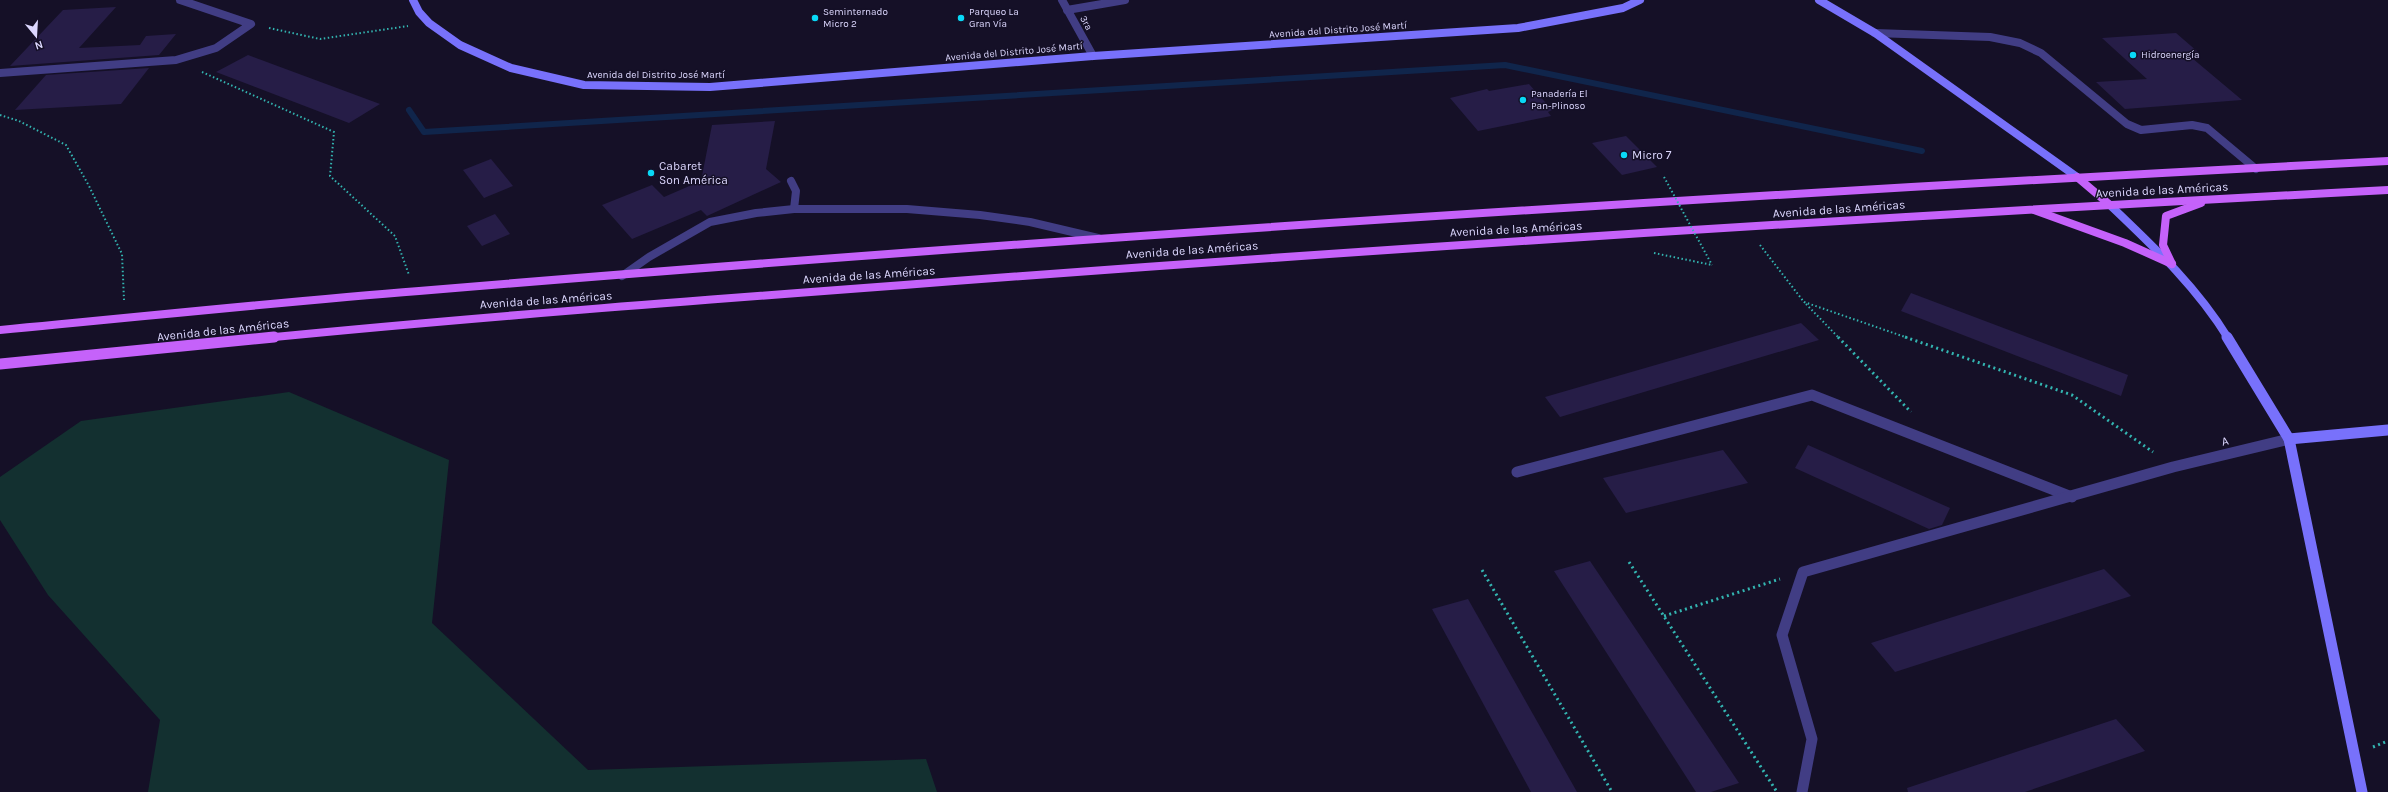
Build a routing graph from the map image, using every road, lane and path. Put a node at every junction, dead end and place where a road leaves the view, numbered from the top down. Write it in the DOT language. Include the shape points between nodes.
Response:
graph roads {
  1 [pos="180,0"];
  2 [pos="413,0"];
  3 [pos="1062,0"];
  4 [pos="1125,0"];
  5 [pos="1640,0"];
  6 [pos="1824,1"];
  7 [pos="1067,10"];
  8 [pos="429,23"];
  9 [pos="251,24"];
  10 [pos="1875,33"];
  11 [pos="1093,56"];
  12 [pos="176,60"];
  13 [pos="0,73"];
  14 [pos="0,115"];
  15 [pos="2388,161"];
  16 [pos="2256,169"];
  17 [pos="1664,177"];
  18 [pos="2077,177"];
  19 [pos="791,181"];
  20 [pos="2388,190"];
  21 [pos="2211,199"];
  22 [pos="2110,205"];
  23 [pos="2028,208"];
  24 [pos="794,209"];
  25 [pos="1747,228"];
  26 [pos="1098,238"];
  27 [pos="1654,253"];
  28 [pos="2172,264"];
  29 [pos="622,276"];
  30 [pos="415,291"];
  31 [pos="1804,302"];
  32 [pos="125,318"];
  33 [pos="0,330"];
  34 [pos="0,364"];
  35 [pos="1915,417"];
  36 [pos="2388,430"];
  37 [pos="2289,439"];
  38 [pos="2173,466"];
  39 [pos="1517,472"];
  40 [pos="2072,497"];
  41 [pos="1629,562"];
  42 [pos="1482,570"];
  43 [pos="1802,572"];
  44 [pos="1664,616"];
  45 [pos="1612,792"];
  46 [pos="1777,792"];
  47 [pos="1802,792"];
  48 [pos="2362,792"];
  1 -- 9 [label="street"];
  2 -- 8 [label="main road, Avenida del Distrito José Martí"];
  3 -- 7 [label="street, 3ra"];
  4 -- 7 [label="street"];
  5 -- 11 [label="main road, Avenida del Distrito José Martí" via="1623,8 1518,28"];
  6 -- 10 [label="main road"];
  7 -- 11 [label="street, 3ra"];
  8 -- 9 [label="path" via="320,39"];
  8 -- 11 [label="main road, Avenida del Distrito José Martí" via="460,45 511,68 584,85 710,87"];
  9 -- 12 [label="street" via="232,41 203,54"];
  10 -- 16 [label="street" via="1990,37 2020,43 2041,53 2127,124 2141,130 2192,125 2207,128"];
  10 -- 18 [label="main road"];
  12 -- 13 [label="street"];
  12 -- 30 [label="path" via="334,132 330,176 395,236"];
  14 -- 32 [label="path" via="19,121 66,145 90,186 122,254"];
  15 -- 16 [label="main road, Avenida de las Américas"];
  16 -- 18 [label="main road, Avenida de las Américas"];
  17 -- 27 [label="path, bridge" via="1712,265"];
  18 -- 22 [label="main road"];
  18 -- 26 [label="main road, Avenida de las Américas"];
  19 -- 24 [label="street" via="796,191"];
  20 -- 21 [label="main road, Avenida de las Américas"];
  21 -- 22 [label="main road, Avenida de las Américas"];
  21 -- 28 [label="main road" via="2166,216 2162,245"];
  22 -- 23 [label="main road, Avenida de las Américas"];
  22 -- 28 [label="main road"];
  23 -- 25 [label="main road, Avenida de las Américas"];
  23 -- 28 [label="main road" via="2125,242"];
  24 -- 26 [label="street" via="907,209 972,215 1030,222"];
  24 -- 29 [label="street" via="710,222 649,257"];
  25 -- 31 [label="path"];
  25 -- 34 [label="main road, Avenida de las Américas" via="1302,254 447,320"];
  26 -- 29 [label="main road, Avenida de las Américas"];
  28 -- 37 [label="main road" via="2217,320"];
  29 -- 30 [label="main road, Avenida de las Américas"];
  30 -- 32 [label="main road, Avenida de las Américas"];
  31 -- 35 [label="path"];
  31 -- 38 [label="path" via="2072,395"];
  32 -- 33 [label="main road, Avenida de las Américas"];
  36 -- 37 [label="main road, A"];
  37 -- 38 [label="street, A"];
  37 -- 48 [label="main road"];
  38 -- 40 [label="street, A"];
  39 -- 40 [label="street" via="1812,395"];
  40 -- 43 [label="street, A"];
  41 -- 44 [label="path"];
  42 -- 45 [label="path"];
  43 -- 44 [label="path"];
  43 -- 47 [label="street" via="1782,635 1812,739"];
  44 -- 46 [label="path"];
}
